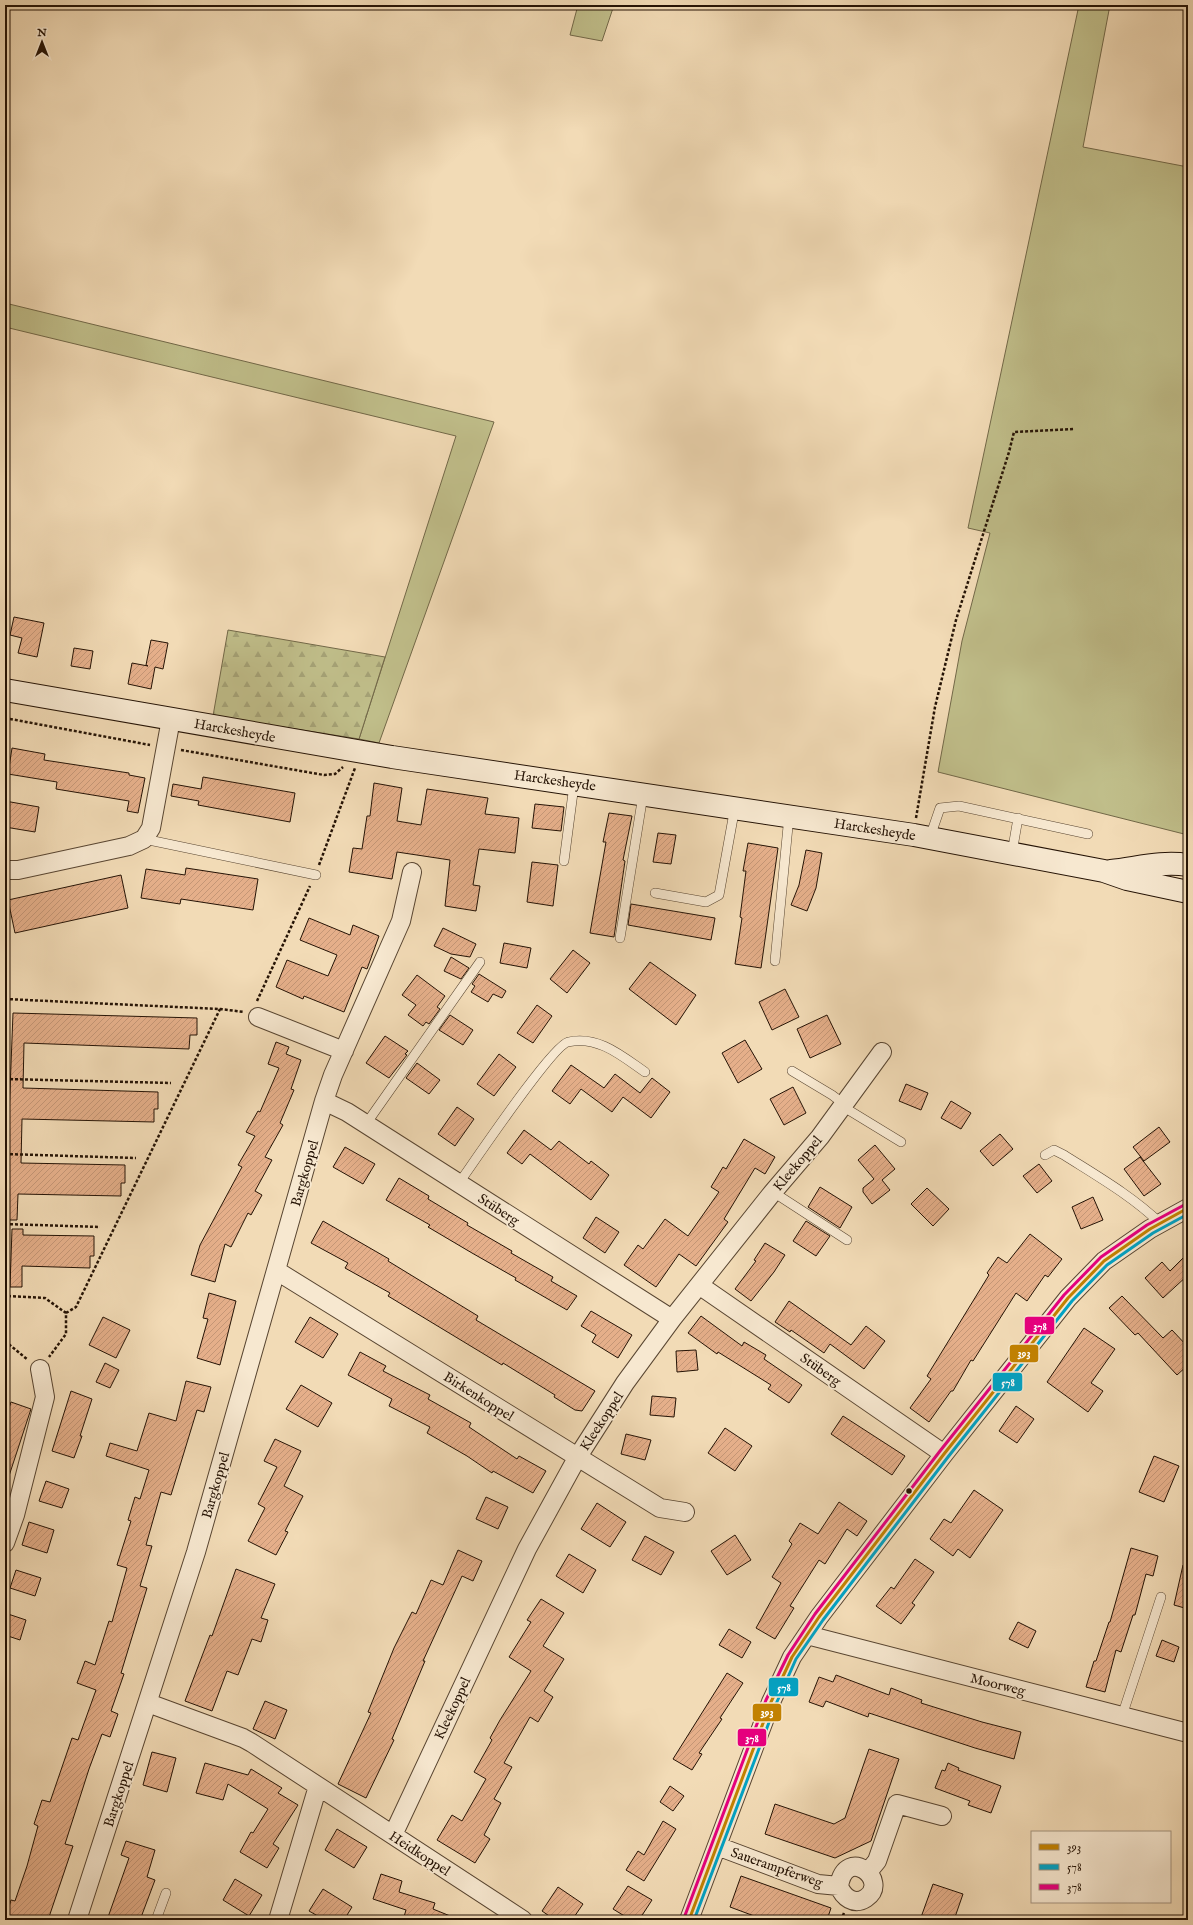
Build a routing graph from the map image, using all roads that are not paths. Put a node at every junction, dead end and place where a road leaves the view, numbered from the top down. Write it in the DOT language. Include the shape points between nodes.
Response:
graph roads {
  1 [pos="5,690"];
  2 [pos="171,719"];
  3 [pos="574,783"];
  4 [pos="643,794"];
  5 [pos="735,807"];
  6 [pos="789,816"];
  7 [pos="1018,818"];
  8 [pos="1088,834"];
  9 [pos="922,836"];
  10 [pos="144,839"];
  11 [pos="1012,853"];
  12 [pos="564,861"];
  13 [pos="1188,865"];
  14 [pos="5,870"];
  15 [pos="1104,871"];
  16 [pos="412,872"];
  17 [pos="316,875"];
  18 [pos="1188,892"];
  19 [pos="655,893"];
  20 [pos="620,938"];
  21 [pos="775,961"];
  22 [pos="480,962"];
  23 [pos="254,1016"];
  24 [pos="344,1051"];
  25 [pos="882,1052"];
  26 [pos="792,1071"];
  27 [pos="645,1072"];
  28 [pos="324,1101"];
  29 [pos="843,1105"];
  30 [pos="366,1124"];
  31 [pos="901,1142"];
  32 [pos="1045,1155"];
  33 [pos="459,1183"];
  34 [pos="773,1192"];
  35 [pos="1188,1208"];
  36 [pos="1160,1223"];
  37 [pos="847,1240"];
  38 [pos="277,1271"];
  39 [pos="699,1285"];
  40 [pos="672,1319"];
  41 [pos="40,1369"];
  42 [pos="944,1454"];
  43 [pos="577,1458"];
  44 [pos="685,1512"];
  45 [pos="5,1543"];
  46 [pos="1161,1597"];
  47 [pos="807,1635"];
  48 [pos="148,1703"];
  49 [pos="1122,1716"];
  50 [pos="1188,1733"];
  51 [pos="318,1786"];
  52 [pos="942,1816"];
  53 [pos="393,1835"];
  54 [pos="717,1846"];
  55 [pos="868,1872"];
  56 [pos="839,1886"];
  57 [pos="166,1892"];
  58 [pos="81,1919"];
  59 [pos="156,1920"];
  60 [pos="278,1920"];
  61 [pos="523,1920"];
  62 [pos="689,1920"];
  1 -- 2 [label="main road, Harckesheyde"];
  2 -- 3 [label="main road, Harckesheyde" via="392,757"];
  2 -- 10 [label="street" via="151,828"];
  3 -- 4 [label="main road, Harckesheyde"];
  3 -- 12 [label="lane"];
  4 -- 5 [label="main road, Harckesheyde"];
  4 -- 20 [label="lane"];
  5 -- 6 [label="main road, Harckesheyde"];
  5 -- 19 [label="lane" via="719,895 706,902"];
  6 -- 9 [label="main road, Harckesheyde"];
  6 -- 21 [label="lane"];
  7 -- 8 [label="lane"];
  7 -- 9 [label="lane" via="959,806 940,808"];
  7 -- 11 [label="lane"];
  9 -- 11 [label="main road, Harckesheyde"];
  10 -- 14 [label="street" via="128,846 18,870"];
  10 -- 17 [label="lane"];
  11 -- 15 [label="main road, Harckesheyde"];
  13 -- 15 [label="main road, Harckesheyde" via="1154,864"];
  15 -- 18 [label="main road, Harckesheyde" via="1127,879"];
  16 -- 24 [label="street, Bargkoppel" via="401,921"];
  22 -- 30 [label="lane"];
  23 -- 24 [label="street"];
  24 -- 28 [label="street, Bargkoppel"];
  25 -- 29 [label="street, Kleekoppel"];
  26 -- 29 [label="lane" via="832,1095"];
  27 -- 33 [label="lane" via="601,1044 590,1041 567,1042 556,1050 541,1069"];
  28 -- 30 [label="street, Stüberg"];
  28 -- 38 [label="street, Bargkoppel"];
  29 -- 31 [label="lane"];
  29 -- 34 [label="street, Kleekoppel" via="820,1137"];
  30 -- 33 [label="street, Stüberg"];
  32 -- 36 [label="lane" via="1054,1150 1064,1155 1147,1210"];
  33 -- 40 [label="street, Stüberg"];
  34 -- 37 [label="lane"];
  34 -- 39 [label="street, Kleekoppel"];
  35 -- 36 [label="street"];
  36 -- 42 [label="street" via="1104,1261 1068,1298"];
  38 -- 43 [label="street, Birkenkoppel"];
  38 -- 48 [label="street, Bargkoppel" via="196,1552"];
  39 -- 40 [label="street, Kleekoppel"];
  39 -- 42 [label="street, Stüberg"];
  40 -- 43 [label="street, Kleekoppel"];
  41 -- 45 [label="street" via="45,1397 15,1515"];
  42 -- 47 [label="street"];
  43 -- 44 [label="street, Birkenkoppel" via="660,1508"];
  43 -- 53 [label="street, Kleekoppel" via="527,1549"];
  46 -- 49 [label="lane"];
  47 -- 49 [label="street, Moorweg"];
  47 -- 54 [label="street" via="792,1657 771,1702"];
  48 -- 51 [label="street, Heidkoppel" via="243,1738"];
  48 -- 58 [label="street, Bargkoppel"];
  49 -- 50 [label="street, Moorweg"];
  51 -- 53 [label="street, Heidkoppel"];
  51 -- 60 [label="street"];
  52 -- 55 [label="street" via="897,1804 877,1861"];
  53 -- 61 [label="street, Heidkoppel"];
  54 -- 56 [label="street, Sauerampferweg" via="818,1884"];
  54 -- 62 [label="street"];
  55 -- 56 [label="street, Sauerampferweg" via="860,1867 848,1868 840,1876"];
  55 -- 56 [label="street, Sauerampferweg" via="872,1877 873,1887 866,1898 850,1900 842,1894"];
  57 -- 59 [label="lane"];
}
